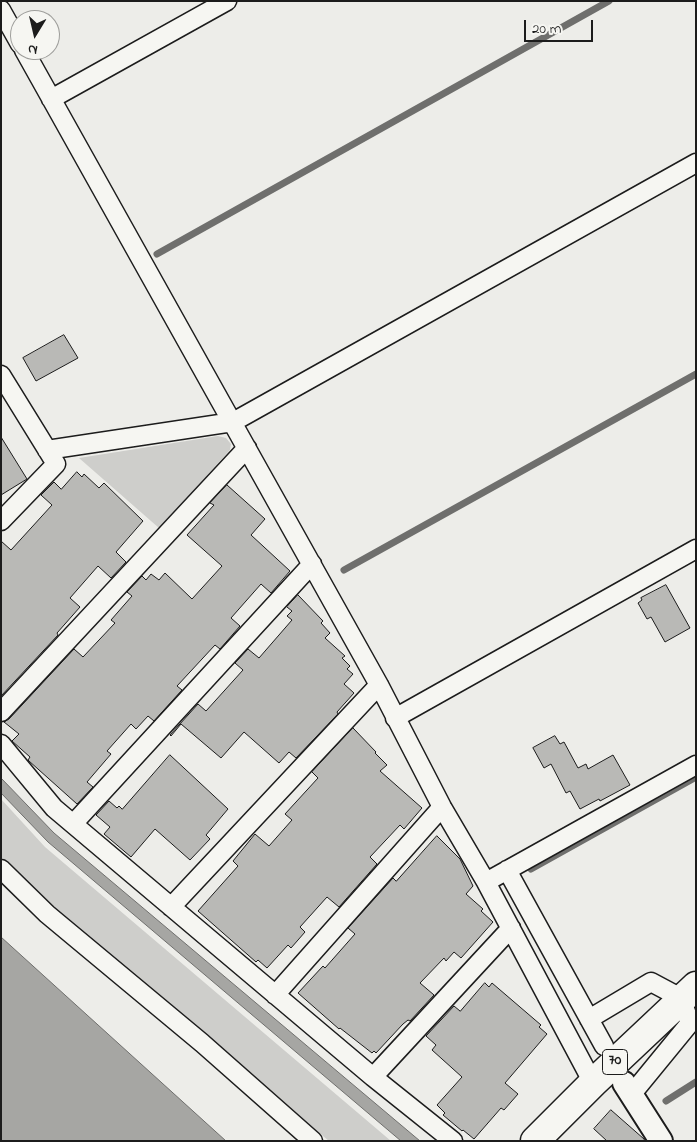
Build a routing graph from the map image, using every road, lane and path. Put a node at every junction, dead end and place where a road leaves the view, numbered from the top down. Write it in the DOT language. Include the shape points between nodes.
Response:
graph roads {
  1 [pos="227,1"];
  2 [pos="1,10"];
  3 [pos="10,26"];
  4 [pos="30,60"];
  5 [pos="51,99"];
  6 [pos="696,163"];
  7 [pos="1,376"];
  8 [pos="233,422"];
  9 [pos="247,448"];
  10 [pos="46,450"];
  11 [pos="1,521"];
  12 [pos="696,549"];
  13 [pos="312,564"];
  14 [pos="379,685"];
  15 [pos="1,712"];
  16 [pos="396,718"];
  17 [pos="1,744"];
  18 [pos="696,764"];
  19 [pos="442,808"];
  20 [pos="73,824"];
  21 [pos="1,868"];
  22 [pos="507,870"];
  23 [pos="486,882"];
  24 [pos="170,907"];
  25 [pos="511,928"];
  26 [pos="688,992"];
  27 [pos="275,995"];
  28 [pos="588,1019"];
  29 [pos="604,1046"];
  30 [pos="373,1077"];
  31 [pos="593,1083"];
  32 [pos="628,1089"];
  33 [pos="313,1141"];
  34 [pos="452,1141"];
  35 [pos="535,1141"];
  36 [pos="661,1141"];
  1 -- 5 [label="street"];
  2 -- 3 [label="street"];
  4 -- 5 [label="street"];
  5 -- 8 [label="street"];
  6 -- 8 [label="street"];
  7 -- 10 [label="street"];
  8 -- 9 [label="street"];
  8 -- 10 [label="street"];
  9 -- 13 [label="street"];
  9 -- 15 [label="street"];
  10 -- 11 [label="street" via="56,464"];
  12 -- 16 [label="street"];
  13 -- 14 [label="street"];
  13 -- 20 [label="street"];
  14 -- 16 [label="street"];
  14 -- 24 [label="street"];
  16 -- 19 [label="street"];
  17 -- 20 [label="street" via="54,808"];
  18 -- 22 [label="street"];
  19 -- 23 [label="street"];
  19 -- 27 [label="street"];
  20 -- 24 [label="street"];
  21 -- 33 [label="street" via="47,914 202,1042"];
  22 -- 23 [label="street"];
  22 -- 28 [label="street"];
  23 -- 25 [label="street"];
  24 -- 27 [label="street"];
  25 -- 30 [label="street"];
  25 -- 31 [label="street"];
  26 -- 28 [label="street" via="651,982"];
  26 -- 31 [label="main road, 70"];
  26 -- 32 [label="street" via="690,1023"];
  27 -- 30 [label="street"];
  28 -- 29 [label="street"];
  30 -- 34 [label="street"];
  31 -- 35 [label="main road, 70"];
  32 -- 36 [label="street"];
}
